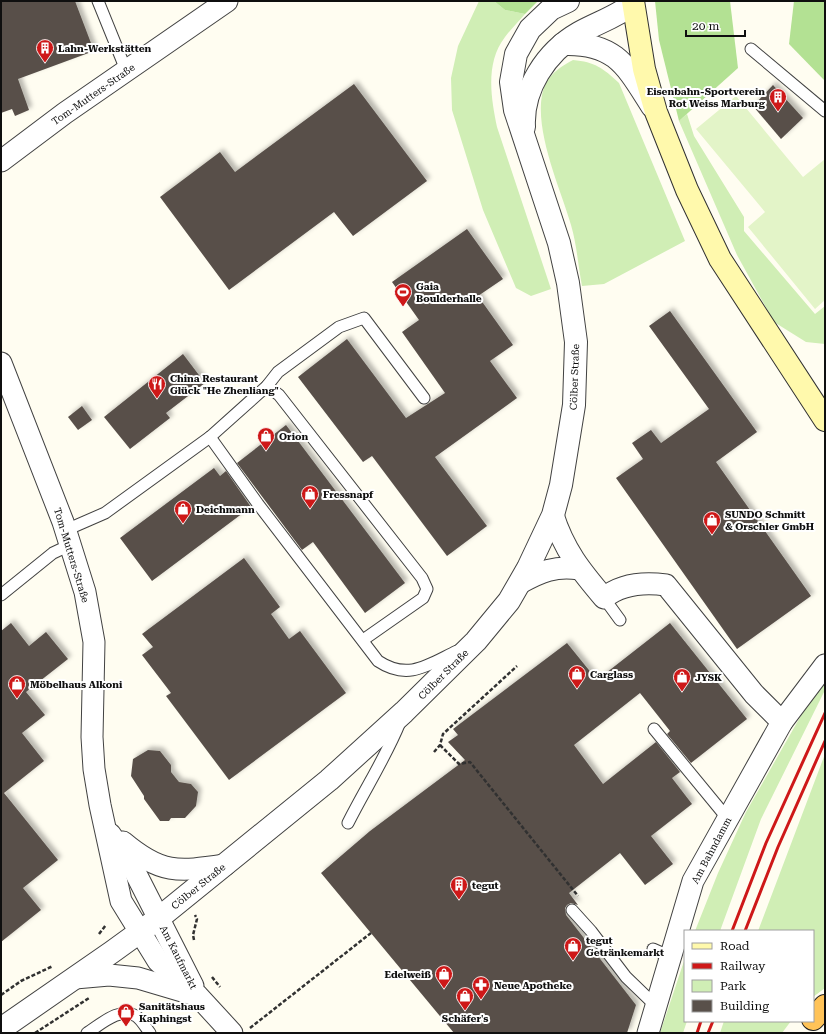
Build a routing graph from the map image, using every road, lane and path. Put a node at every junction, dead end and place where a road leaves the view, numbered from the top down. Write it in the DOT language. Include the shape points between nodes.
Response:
graph roads {
  1 [pos="98,1"];
  2 [pos="227,1"];
  3 [pos="566,1"];
  4 [pos="632,2"];
  5 [pos="563,44"];
  6 [pos="751,49"];
  7 [pos="126,70"];
  8 [pos="825,111"];
  9 [pos="656,112"];
  10 [pos="527,152"];
  11 [pos="1,161"];
  12 [pos="1,363"];
  13 [pos="267,386"];
  14 [pos="424,398"];
  15 [pos="825,420"];
  16 [pos="210,437"];
  17 [pos="553,515"];
  18 [pos="68,537"];
  19 [pos="579,569"];
  20 [pos="520,583"];
  21 [pos="1,595"];
  22 [pos="604,598"];
  23 [pos="620,620"];
  24 [pos="363,640"];
  25 [pos="476,641"];
  26 [pos="825,665"];
  27 [pos="517,666"];
  28 [pos="404,712"];
  29 [pos="782,722"];
  30 [pos="654,729"];
  31 [pos="440,745"];
  32 [pos="434,752"];
  33 [pos="728,819"];
  34 [pos="348,823"];
  35 [pos="105,827"];
  36 [pos="225,865"];
  37 [pos="580,898"];
  38 [pos="183,899"];
  39 [pos="572,910"];
  40 [pos="159,918"];
  41 [pos="106,925"];
  42 [pos="140,932"];
  43 [pos="371,933"];
  44 [pos="95,938"];
  45 [pos="195,947"];
  46 [pos="55,965"];
  47 [pos="210,973"];
  48 [pos="75,978"];
  49 [pos="220,988"];
  50 [pos="1,995"];
  51 [pos="92,996"];
  52 [pos="198,996"];
  53 [pos="656,1006"];
  54 [pos="825,1006"];
  55 [pos="814,1018"];
  56 [pos="825,1021"];
  57 [pos="810,1022"];
  58 [pos="242,1028"];
  59 [pos="1,1029"];
  60 [pos="35,1033"];
  61 [pos="87,1033"];
  62 [pos="150,1033"];
  63 [pos="253,1033"];
  64 [pos="648,1033"];
  65 [pos="802,1033"];
  66 [pos="817,1033"];
  1 -- 7 [label="lane"];
  2 -- 7 [label="street, Tom-Mutters-Straße"];
  3 -- 10 [label="street, Cölber Straße" via="551,9 530,29 522,40 512,67 512,96"];
  4 -- 5 [label="street, Cölber Straße" via="620,14"];
  4 -- 9 [label="main road" via="644,69"];
  5 -- 9 [label="street" via="589,45 602,49 620,60"];
  5 -- 10 [label="street, Cölber Straße" via="542,66 529,93 524,122"];
  6 -- 8 [label="lane"];
  7 -- 11 [label="street, Tom-Mutters-Straße" via="75,99"];
  9 -- 15 [label="main road" via="687,190 720,259"];
  10 -- 17 [label="street, Cölber Straße" via="559,243 568,283 576,342 574,405 568,450"];
  12 -- 18 [label="street, Tom-Mutters-Straße"];
  13 -- 14 [label="lane" via="278,372 339,327 364,318"];
  13 -- 16 [label="lane"];
  13 -- 24 [label="lane" via="283,401 422,578 427,589 423,598"];
  16 -- 18 [label="lane"];
  16 -- 24 [label="lane"];
  17 -- 19 [label="street" via="560,538"];
  17 -- 20 [label="street, Cölber Straße"];
  18 -- 21 [label="lane" via="53,553"];
  18 -- 35 [label="street, Tom-Mutters-Straße" via="85,592 94,642 92,737 94,768"];
  19 -- 20 [label="street" via="553,568"];
  19 -- 22 [label="street"];
  20 -- 25 [label="street, Cölber Straße" via="509,601"];
  22 -- 23 [label="lane"];
  22 -- 29 [label="street" via="612,592 648,582 666,585 754,694"];
  24 -- 25 [label="lane" via="378,661 398,671 424,667"];
  25 -- 28 [label="street, Cölber Straße"];
  26 -- 29 [label="street, Am Bahndamm"];
  27 -- 31 [label="path" via="442,734"];
  28 -- 34 [label="lane" via="391,744"];
  28 -- 36 [label="street, Cölber Straße" via="314,793"];
  29 -- 33 [label="street, Am Bahndamm"];
  30 -- 33 [label="lane"];
  31 -- 32 [label="path"];
  31 -- 37 [label="path" via="459,764 470,762"];
  33 -- 53 [label="street, Am Bahndamm" via="693,881 662,953"];
  35 -- 36 [label="street" via="156,865 179,870"];
  35 -- 40 [label="street, Tom-Mutters-Straße" via="133,868"];
  35 -- 42 [label="street, Tom-Mutters-Straße" via="121,901"];
  36 -- 38 [label="street, Cölber Straße"];
  38 -- 40 [label="street, Cölber Straße"];
  38 -- 45 [label="path" via="197,918 193,935"];
  39 -- 53 [label="lane" via="626,977"];
  40 -- 42 [label="street, Cölber Straße"];
  40 -- 52 [label="street, Am Kaufmarkt"];
  41 -- 44 [label="path"];
  42 -- 48 [label="street, Cölber Straße"];
  42 -- 52 [label="street, Am Kaufmarkt" via="158,961"];
  43 -- 58 [label="path"];
  46 -- 50 [label="path" via="21,981"];
  47 -- 49 [label="path"];
  48 -- 52 [label="street, Am Kaufmarkt" via="109,975 138,978"];
  48 -- 59 [label="street, Cölber Straße"];
  51 -- 60 [label="path"];
  52 -- 58 [label="street, Am Kaufmarkt"];
  53 -- 64 [label="street, Am Bahndamm"];
  54 -- 55 [label="highway"];
  56 -- 66 [label="highway"];
  57 -- 65 [label="highway"];
  58 -- 63 [label="path"];
  61 -- 62 [label="lane" via="111,1017 123,1013 136,1016"];
}
